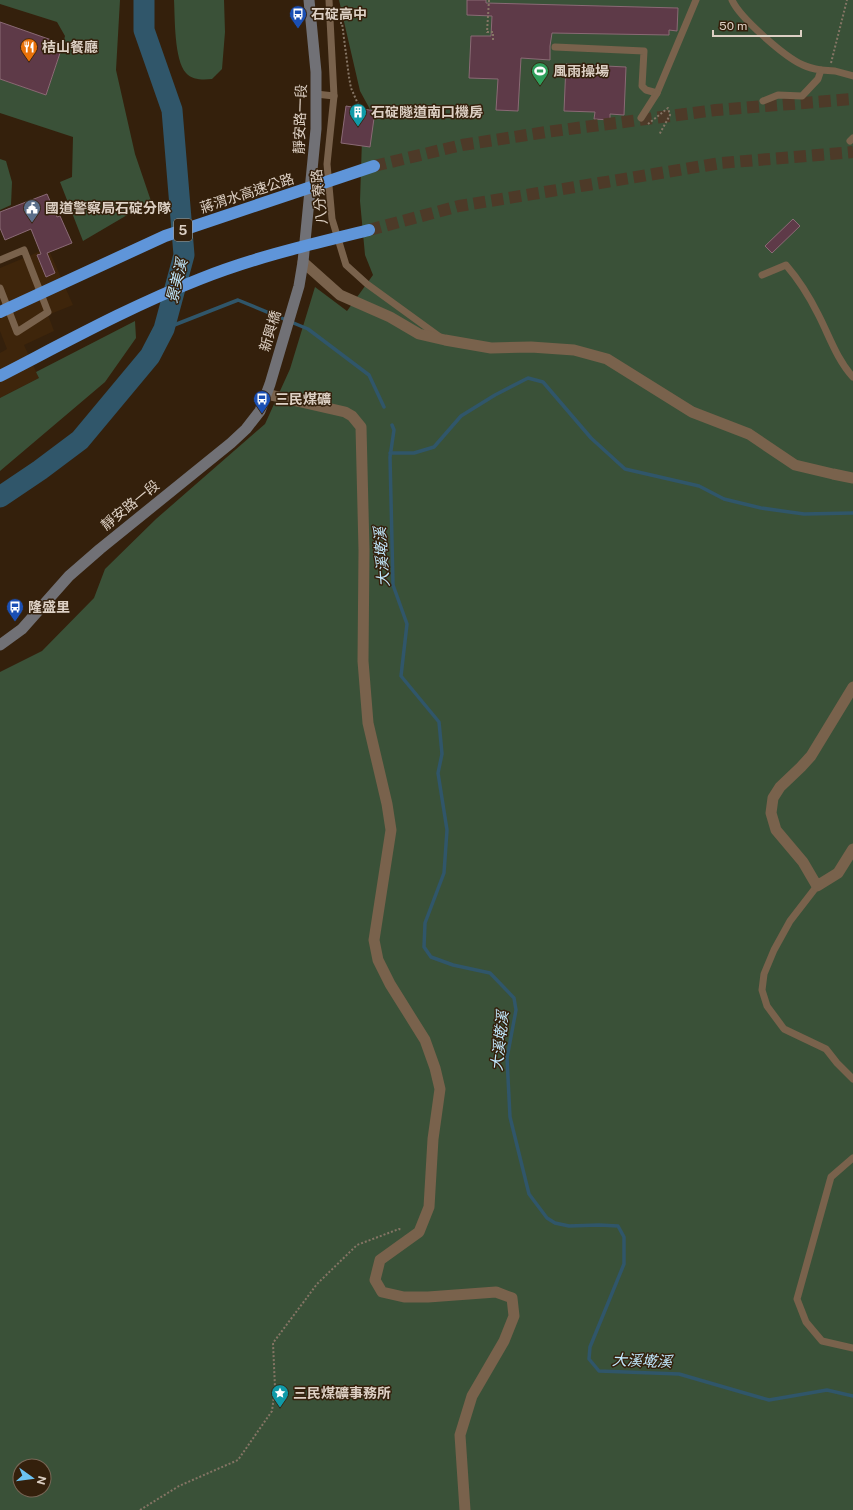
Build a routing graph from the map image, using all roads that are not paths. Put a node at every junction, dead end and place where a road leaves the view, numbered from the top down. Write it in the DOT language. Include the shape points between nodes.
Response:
graph roads {
  1 [pos="309,0"];
  2 [pos="328,0"];
  3 [pos="696,0"];
  4 [pos="732,0"];
  5 [pos="555,47"];
  6 [pos="821,70"];
  7 [pos="853,76"];
  8 [pos="657,93"];
  9 [pos="316,94"];
  10 [pos="334,96"];
  11 [pos="763,101"];
  12 [pos="641,118"];
  13 [pos="374,166"];
  14 [pos="369,230"];
  15 [pos="0,260"];
  16 [pos="303,262"];
  17 [pos="762,275"];
  18 [pos="300,286"];
  19 [pos="0,288"];
  20 [pos="0,312"];
  21 [pos="445,340"];
  22 [pos="0,376"];
  23 [pos="853,377"];
  24 [pos="268,389"];
  25 [pos="853,478"];
  26 [pos="0,645"];
  27 [pos="853,687"];
  28 [pos="853,698"];
  29 [pos="843,703"];
  30 [pos="853,850"];
  31 [pos="817,886"];
  32 [pos="853,1078"];
  33 [pos="853,1158"];
  34 [pos="853,1348"];
  35 [pos="465,1510"];
  1 -- 9 [label="main road, 靜安路一段"];
  2 -- 10 [label="lane, 八分寮路"];
  3 -- 8 [label="lane"];
  4 -- 6 [label="lane" via="752,25 775,47 803,65"];
  5 -- 8 [label="lane" via="644,51 642,86"];
  6 -- 7 [label="lane"];
  6 -- 11 [label="lane" via="818,79 802,96 778,95"];
  8 -- 12 [label="lane"];
  9 -- 10 [label="lane"];
  9 -- 16 [label="main road, 靜安路一段" via="316,129"];
  10 -- 21 [label="lane, 八分寮路" via="327,164 332,219 346,265 367,284"];
  13 -- 20 [label="highway, 蔣渭水高速公路 / 5" via="165,236"];
  14 -- 22 [label="highway" via="272,254 201,278 149,301"];
  15 -- 19 [label="lane" via="24,250 48,312 17,332"];
  16 -- 18 [label="main road, 靜安路一段"];
  16 -- 21 [label="street" via="340,295 390,317 419,334"];
  17 -- 23 [label="lane" via="786,265 801,284 844,367"];
  18 -- 24 [label="main road, 新興橋"];
  21 -- 25 [label="street" via="491,348 574,350 608,359 692,412 749,434 795,465"];
  24 -- 26 [label="main road, 靜安路一段" via="260,411 246,429 69,576 22,629"];
  24 -- 35 [label="street" via="345,412 361,427 363,661 368,723 391,830 374,940 378,960 390,984 426,1040 440,1089 433,1139 429,1207 419,1232 380,1260 375,1280 382,1292 404,1297 496,1292 512,1298 514,1316 504,1341 472,1396 460,1435"];
  27 -- 29 [label="street"];
  28 -- 29 [label="lane"];
  29 -- 31 [label="street" via="811,756 780,787 773,798 771,813 776,830 803,862"];
  30 -- 31 [label="street" via="838,873"];
  31 -- 32 [label="lane" via="790,921 774,950 764,974 762,990 767,1006 784,1029 826,1049"];
  33 -- 34 [label="lane" via="831,1177 797,1299 806,1322 822,1341"];
}
